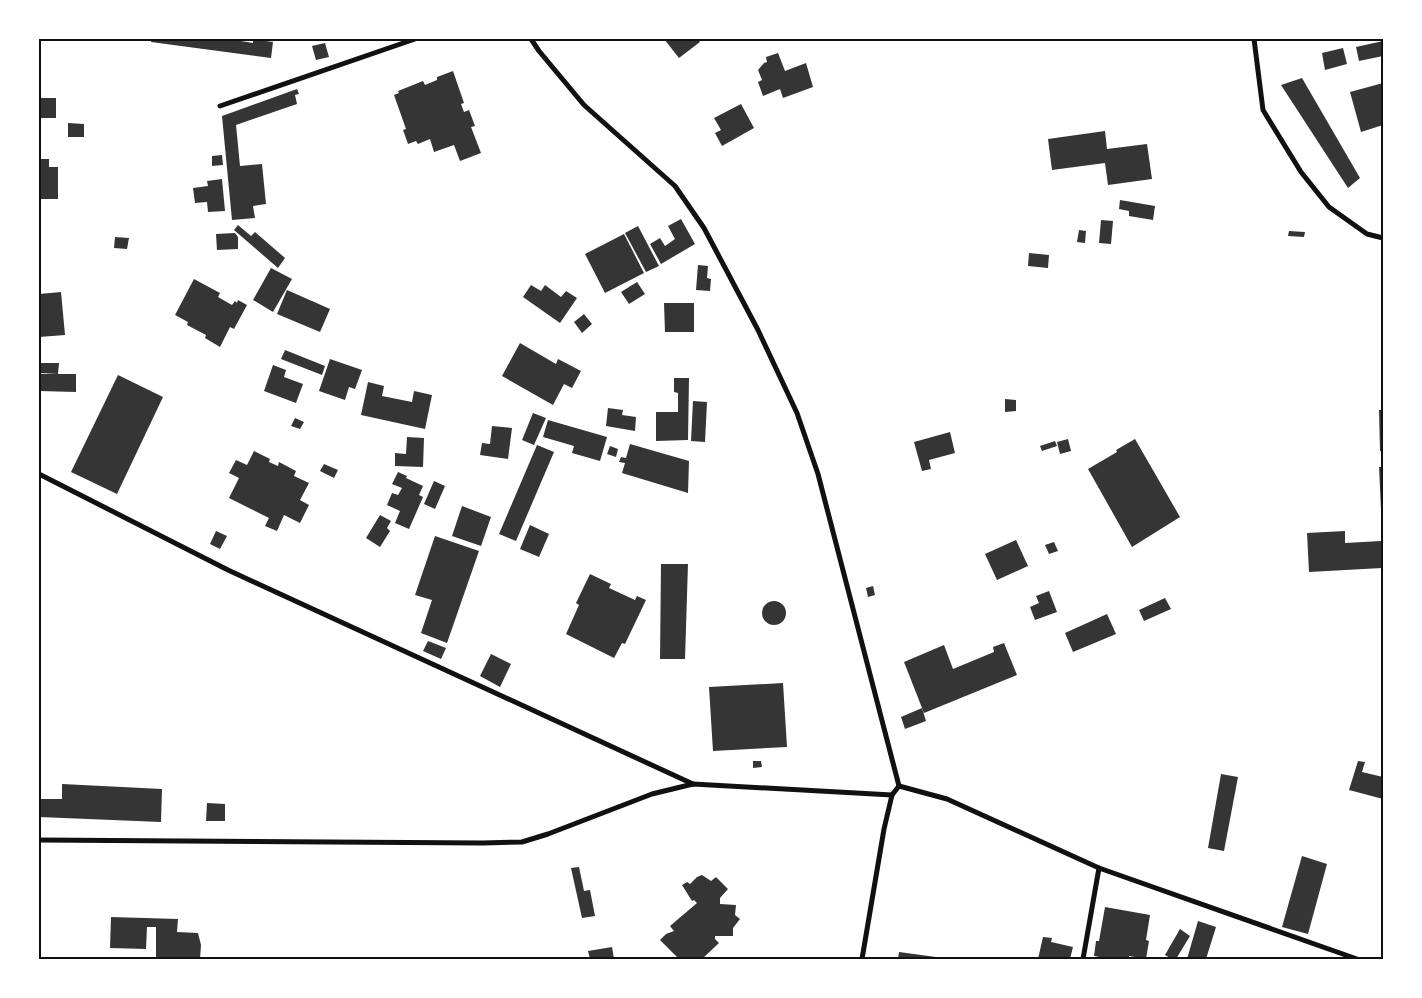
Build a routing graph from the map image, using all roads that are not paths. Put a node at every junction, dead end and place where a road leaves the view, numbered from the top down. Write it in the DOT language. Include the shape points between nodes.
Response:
graph roads {
  1 [pos="415,39"];
  2 [pos="531,39"];
  3 [pos="1254,39"];
  4 [pos="220,106"];
  5 [pos="1383,238"];
  6 [pos="39,474"];
  7 [pos="693,784"];
  8 [pos="899,786"];
  9 [pos="892,795"];
  10 [pos="39,840"];
  11 [pos="1100,868"];
  12 [pos="862,959"];
  13 [pos="1083,959"];
  14 [pos="1357,959"];
  1 -- 4 [label="street"];
  2 -- 8 [label="street" via="584,105 674,186 704,228 758,330 797,413 818,474"];
  3 -- 5 [label="street" via="1263,110 1301,172 1329,207 1367,234"];
  6 -- 7 [label="street" via="228,570"];
  7 -- 9 [label="street"];
  7 -- 10 [label="street" via="652,794 522,842"];
  8 -- 9 [label="street"];
  8 -- 11 [label="street" via="948,799"];
  9 -- 12 [label="street"];
  11 -- 13 [label="street"];
  11 -- 14 [label="street"];
}
